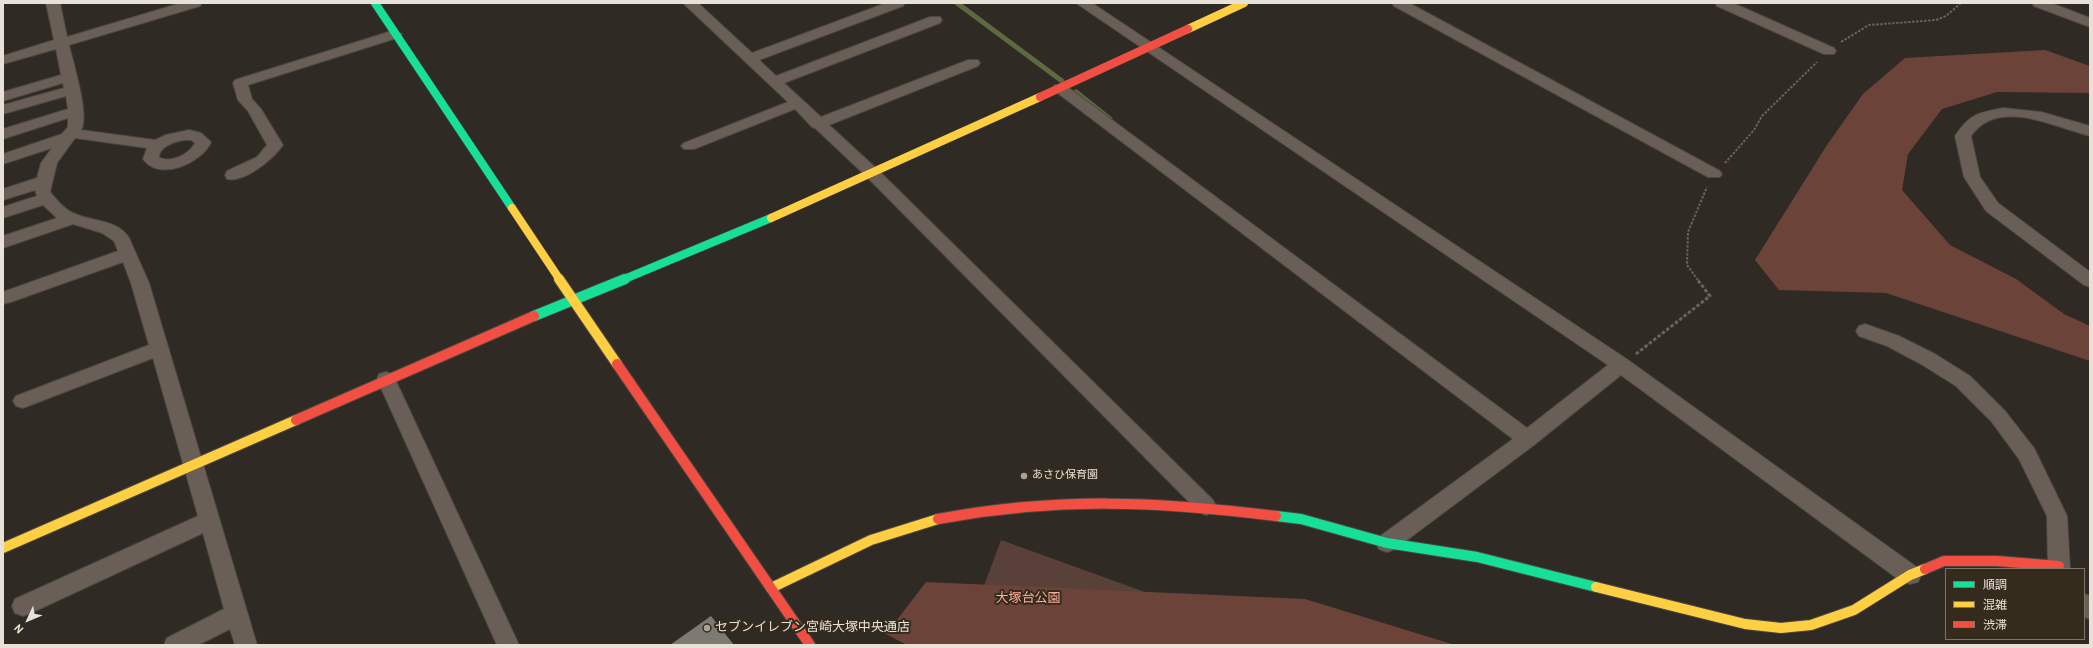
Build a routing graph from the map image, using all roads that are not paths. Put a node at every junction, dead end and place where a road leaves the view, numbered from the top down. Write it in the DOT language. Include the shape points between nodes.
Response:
graph roads {
  1 [pos="195,3"];
  2 [pos="375,3"];
  3 [pos="690,3"];
  4 [pos="898,3"];
  5 [pos="1083,3"];
  6 [pos="1244,3"];
  7 [pos="1399,3"];
  8 [pos="1722,3"];
  9 [pos="2039,3"];
  10 [pos="57,4"];
  11 [pos="935,20"];
  12 [pos="2090,23"];
  13 [pos="396,34"];
  14 [pos="62,43"];
  15 [pos="1150,48"];
  16 [pos="1829,51"];
  17 [pos="748,59"];
  18 [pos="3,60"];
  19 [pos="972,63"];
  20 [pos="773,82"];
  21 [pos="70,83"];
  22 [pos="1060,88"];
  23 [pos="3,97"];
  24 [pos="796,104"];
  25 [pos="3,110"];
  26 [pos="76,112"];
  27 [pos="817,124"];
  28 [pos="2090,131"];
  29 [pos="3,134"];
  30 [pos="68,136"];
  31 [pos="158,145"];
  32 [pos="688,146"];
  33 [pos="3,159"];
  34 [pos="871,172"];
  35 [pos="1714,174"];
  36 [pos="232,175"];
  37 [pos="45,181"];
  38 [pos="3,195"];
  39 [pos="46,198"];
  40 [pos="3,213"];
  41 [pos="72,219"];
  42 [pos="3,242"];
  43 [pos="128,254"];
  44 [pos="2090,281"];
  45 [pos="5,298"];
  46 [pos="573,299"];
  47 [pos="1865,331"];
  48 [pos="159,348"];
  49 [pos="1621,365"];
  50 [pos="386,379"];
  51 [pos="23,401"];
  52 [pos="1527,439"];
  53 [pos="192,464"];
  54 [pos="1206,506"];
  55 [pos="209,520"];
  56 [pos="1387,543"];
  57 [pos="3,548"];
  58 [pos="2059,567"];
  59 [pos="1910,575"];
  60 [pos="771,588"];
  61 [pos="23,606"];
  62 [pos="237,614"];
  63 [pos="175,645"];
  64 [pos="246,645"];
  65 [pos="508,645"];
  66 [pos="810,645"];
  1 -- 14 [label="street"];
  2 -- 13 [label="street"];
  3 -- 17 [label="street"];
  4 -- 17 [label="street"];
  5 -- 15 [label="street"];
  6 -- 15 [label="street"];
  7 -- 35 [label="street"];
  8 -- 16 [label="street"];
  9 -- 12 [label="street"];
  10 -- 14 [label="street"];
  11 -- 20 [label="street"];
  13 -- 36 [label="street" via="240,84 245,100 258,115 275,145 262,160"];
  13 -- 46 [label="street"];
  14 -- 18 [label="street"];
  14 -- 21 [label="street"];
  15 -- 22 [label="street"];
  15 -- 49 [label="street"];
  17 -- 20 [label="street"];
  19 -- 27 [label="street"];
  20 -- 24 [label="street"];
  21 -- 23 [label="street"];
  21 -- 25 [label="street"];
  21 -- 26 [label="street"];
  22 -- 34 [label="street"];
  22 -- 52 [label="street"];
  24 -- 27 [label="street"];
  24 -- 32 [label="street"];
  26 -- 29 [label="street"];
  26 -- 30 [label="street" via="75,127"];
  27 -- 34 [label="street"];
  28 -- 44 [label="street" via="2047,117 2018,113 1981,119 1969,127 1963,136 1972,177 1992,207"];
  30 -- 31 [label="street"];
  30 -- 33 [label="street"];
  30 -- 37 [label="street" via="49,163"];
  34 -- 46 [label="street" via="778,215"];
  34 -- 54 [label="street"];
  37 -- 38 [label="street"];
  37 -- 39 [label="street" via="42,192"];
  39 -- 40 [label="street"];
  39 -- 41 [label="street"];
  41 -- 42 [label="street"];
  41 -- 43 [label="street" via="108,229 121,238"];
  43 -- 45 [label="street"];
  43 -- 48 [label="street" via="140,283"];
  46 -- 50 [label="street"];
  46 -- 60 [label="street"];
  47 -- 58 [label="street" via="1893,341 1963,381 1998,416 2027,454 2057,516"];
  48 -- 51 [label="street"];
  48 -- 53 [label="street"];
  49 -- 52 [label="street"];
  49 -- 59 [label="street"];
  50 -- 53 [label="street"];
  50 -- 65 [label="street"];
  52 -- 56 [label="street"];
  53 -- 55 [label="street"];
  53 -- 57 [label="street"];
  54 -- 56 [label="street" via="1301,519"];
  54 -- 60 [label="street" via="1131,502 1051,502 960,514 924,522 871,540"];
  55 -- 61 [label="street"];
  55 -- 62 [label="street"];
  56 -- 59 [label="street" via="1477,557 1738,622 1781,628 1811,625 1854,610"];
  58 -- 59 [label="street" via="1997,561 1944,561"];
  60 -- 66 [label="street"];
  62 -- 63 [label="street"];
  62 -- 64 [label="street"];
}
